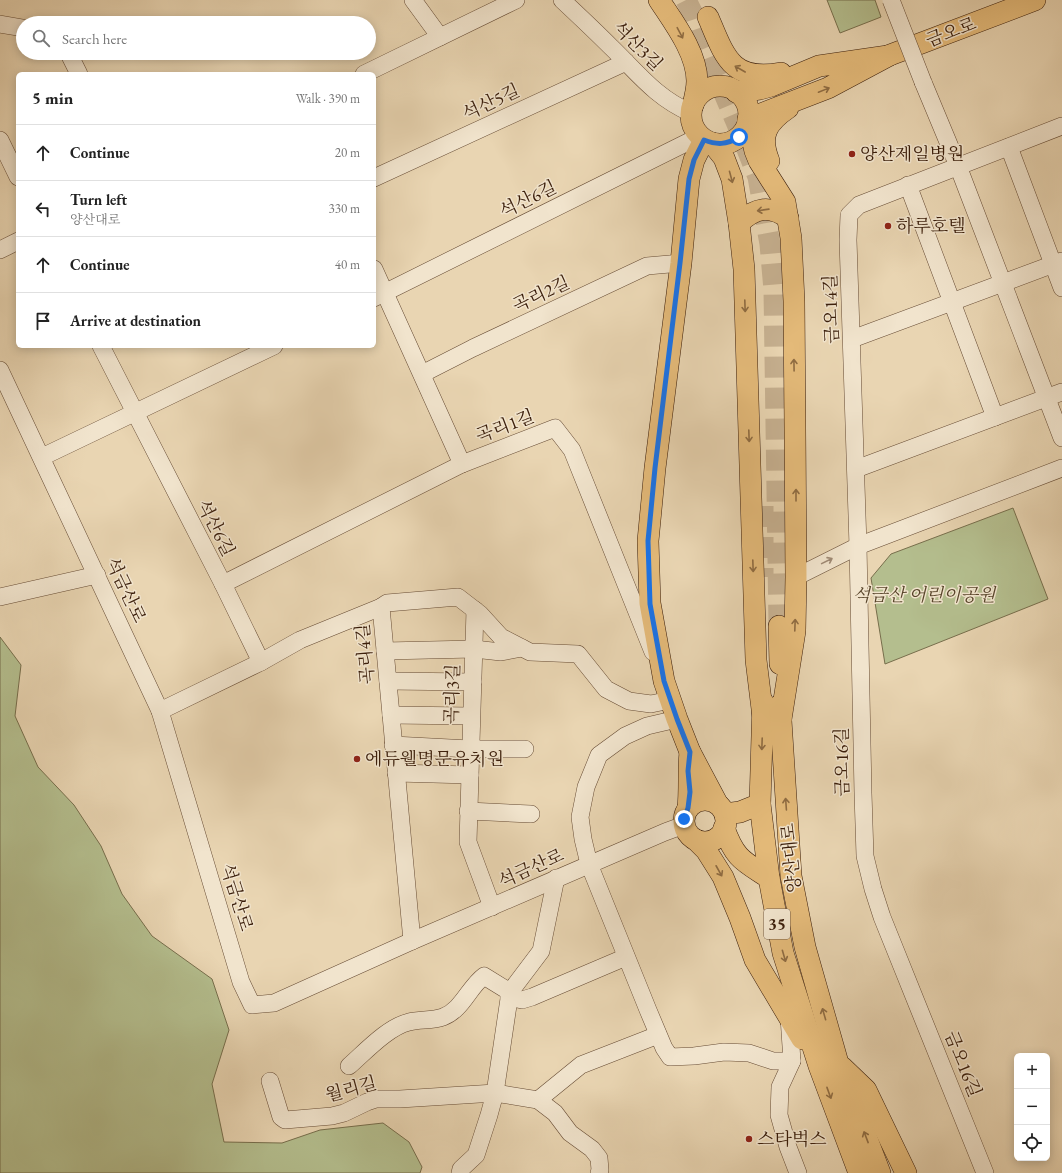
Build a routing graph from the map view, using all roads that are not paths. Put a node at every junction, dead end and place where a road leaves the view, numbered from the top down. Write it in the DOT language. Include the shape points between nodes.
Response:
graph roads {
  1 [pos="413,0"];
  2 [pos="516,0"];
  3 [pos="562,0"];
  4 [pos="659,0"];
  5 [pos="891,0"];
  6 [pos="1036,0"];
  7 [pos="706,9"];
  8 [pos="0,26"];
  9 [pos="16,27"];
  10 [pos="440,37"];
  11 [pos="888,56"];
  12 [pos="72,60"];
  13 [pos="626,62"];
  14 [pos="819,66"];
  15 [pos="78,72"];
  16 [pos="368,72"];
  17 [pos="734,90"];
  18 [pos="803,98"];
  19 [pos="692,109"];
  20 [pos="748,120"];
  21 [pos="1062,126"];
  22 [pos="0,140"];
  23 [pos="705,140"];
  24 [pos="1009,147"];
  25 [pos="958,166"];
  26 [pos="16,173"];
  27 [pos="376,177"];
  28 [pos="908,185"];
  29 [pos="787,210"];
  30 [pos="739,223"];
  31 [pos="16,242"];
  32 [pos="0,250"];
  33 [pos="680,263"];
  34 [pos="1058,263"];
  35 [pos="376,278"];
  36 [pos="1003,283"];
  37 [pos="1062,288"];
  38 [pos="380,295"];
  39 [pos="952,302"];
  40 [pos="852,339"];
  41 [pos="102,348"];
  42 [pos="270,348"];
  43 [pos="0,370"];
  44 [pos="422,374"];
  45 [pos="1054,394"];
  46 [pos="134,413"];
  47 [pos="995,417"];
  48 [pos="1062,438"];
  49 [pos="42,457"];
  50 [pos="462,464"];
  51 [pos="1062,468"];
  52 [pos="856,469"];
  53 [pos="858,546"];
  54 [pos="97,576"];
  55 [pos="796,576"];
  56 [pos="222,584"];
  57 [pos="0,597"];
  58 [pos="381,608"];
  59 [pos="475,610"];
  60 [pos="771,627"];
  61 [pos="522,648"];
  62 [pos="474,649"];
  63 [pos="385,651"];
  64 [pos="261,662"];
  65 [pos="388,681"];
  66 [pos="664,681"];
  67 [pos="473,682"];
  68 [pos="674,710"];
  69 [pos="160,712"];
  70 [pos="391,715"];
  71 [pos="472,716"];
  72 [pos="772,718"];
  73 [pos="393,745"];
  74 [pos="470,749"];
  75 [pos="526,749"];
  76 [pos="690,752"];
  77 [pos="396,773"];
  78 [pos="470,775"];
  79 [pos="760,804"];
  80 [pos="468,811"];
  81 [pos="531,814"];
  82 [pos="722,815"];
  83 [pos="689,824"];
  84 [pos="589,864"];
  85 [pos="556,878"];
  86 [pos="769,878"];
  87 [pos="492,907"];
  88 [pos="412,941"];
  89 [pos="626,957"];
  90 [pos="509,994"];
  91 [pos="789,1017"];
  92 [pos="658,1035"];
  93 [pos="792,1061"];
  94 [pos="828,1064"];
  95 [pos="349,1066"];
  96 [pos="270,1080"];
  97 [pos="495,1093"];
  98 [pos="538,1100"];
  99 [pos="596,1171"];
  100 [pos="460,1173"];
  101 [pos="798,1173"];
  102 [pos="859,1173"];
  103 [pos="880,1173"];
  104 [pos="906,1173"];
  105 [pos="985,1173"];
  1 -- 10 [label="street"];
  2 -- 10 [label="street"];
  3 -- 13 [label="street, 석산3길"];
  4 -- 19 [label="main road, one-way" via="676,25 696,68 697,81"];
  5 -- 25 [label="street, bridge"];
  6 -- 11 [label="main road, 금오로"];
  14 -- 7 [label="main road, one-way" via="770,75 750,74 733,65 728,59 720,46"];
  7 -- 17 [label="main road" via="714,61"];
  8 -- 9 [label="street"];
  10 -- 16 [label="street"];
  11 -- 14 [label="main road, 금오로"];
  18 -- 11 [label="main road, 금오로, one-way" via="828,88"];
  12 -- 15 [label="street"];
  13 -- 19 [label="street, 석산3길" via="652,89 668,101"];
  13 -- 27 [label="street, 석산5길"];
  14 -- 17 [label="main road, 금오로" via="771,86"];
  17 -- 19 [label="main road" via="722,87 704,91 697,97"];
  17 -- 20 [label="main road" via="746,104"];
  18 -- 20 [label="main road, 금오로"];
  18 -- 29 [label="main road" via="781,112 764,135 766,154 778,178"];
  19 -- 23 [label="main road" via="691,121 694,129"];
  20 -- 23 [label="main road" via="745,130 735,140 722,144"];
  20 -- 29 [label="main road" via="757,156"];
  21 -- 24 [label="street, 금오14길"];
  22 -- 26 [label="street"];
  23 -- 30 [label="main road, one-way" via="724,158 729,169"];
  23 -- 33 [label="main road, 양산대로" via="694,160 689,179"];
  23 -- 38 [label="street, 석산6길"];
  24 -- 25 [label="street, 금오14길"];
  24 -- 34 [label="street"];
  25 -- 28 [label="street, 금오14길"];
  25 -- 36 [label="street"];
  28 -- 39 [label="street"];
  28 -- 40 [label="street, 금오14길" via="859,205 849,215"];
  29 -- 30 [label="main road, one-way" via="780,212 762,209"];
  55 -- 29 [label="main road, one-way" via="794,301"];
  30 -- 72 [label="main road, one-way" via="744,269 756,660"];
  31 -- 32 [label="street"];
  33 -- 44 [label="street, 곡리2길" via="647,266"];
  33 -- 66 [label="main road, 양산대로" via="648,541 650,604"];
  34 -- 36 [label="street"];
  34 -- 37 [label="street"];
  35 -- 38 [label="street"];
  36 -- 39 [label="street"];
  36 -- 45 [label="street"];
  38 -- 44 [label="street"];
  39 -- 40 [label="street"];
  39 -- 47 [label="street"];
  40 -- 52 [label="street, 금오14길"];
  41 -- 46 [label="street, 석산6길"];
  42 -- 46 [label="street"];
  43 -- 49 [label="street, 석금산로"];
  44 -- 50 [label="street"];
  45 -- 47 [label="street"];
  45 -- 48 [label="street"];
  46 -- 49 [label="street"];
  46 -- 56 [label="street, 석산6길"];
  47 -- 52 [label="street"];
  49 -- 54 [label="street, 석금산로"];
  50 -- 56 [label="street, 곡리1길"];
  50 -- 66 [label="street, 곡리1길" via="555,428 572,450"];
  51 -- 53 [label="street"];
  52 -- 53 [label="street, 금오14길"];
  55 -- 53 [label="street, one-way"];
  53 -- 105 [label="street, 금오16길" via="865,856 872,889 882,917"];
  54 -- 57 [label="street"];
  54 -- 69 [label="street, 석금산로"];
  72 -- 55 [label="main road, one-way" via="795,631"];
  56 -- 64 [label="street, 석산6길"];
  58 -- 59 [label="street" via="387,603 458,596"];
  58 -- 63 [label="street, 곡리4길"];
  58 -- 64 [label="street, 곡리4길" via="300,640"];
  59 -- 61 [label="street" via="501,636"];
  59 -- 62 [label="street"];
  60 -- 72 [label="main road, 양산대로 / 35" via="764,664"];
  61 -- 62 [label="street, 곡리3길" via="501,652"];
  61 -- 68 [label="street, 곡리3길" via="530,652 578,654 606,689 629,701"];
  62 -- 63 [label="street"];
  62 -- 67 [label="street, 곡리3길"];
  63 -- 65 [label="street, 곡리4길"];
  64 -- 69 [label="street, 곡리4길"];
  65 -- 67 [label="street"];
  65 -- 70 [label="street, 곡리4길"];
  66 -- 68 [label="main road, 양산대로"];
  67 -- 71 [label="street, 곡리3길"];
  68 -- 76 [label="main road, 양산대로"];
  68 -- 84 [label="street" via="625,736 599,754 586,787 580,817"];
  69 -- 88 [label="street, 석금산로" via="241,982 252,1005 274,1002"];
  70 -- 71 [label="street"];
  70 -- 73 [label="street, 곡리4길"];
  71 -- 74 [label="street, 곡리3길"];
  72 -- 79 [label="main road, 양산대로 / 35, one-way"];
  94 -- 72 [label="main road, 양산대로 / 35, one-way" via="791,876"];
  73 -- 74 [label="street"];
  73 -- 77 [label="street, 곡리4길"];
  74 -- 75 [label="street"];
  74 -- 78 [label="street, 곡리3길"];
  76 -- 82 [label="main road, 양산대로"];
  76 -- 83 [label="main road"];
  77 -- 78 [label="street"];
  77 -- 88 [label="street, 곡리4길"];
  78 -- 80 [label="street, 곡리3길"];
  79 -- 82 [label="main road" via="740,812"];
  79 -- 86 [label="main road, 양산대로 / 35"];
  80 -- 81 [label="street"];
  80 -- 87 [label="street, 곡리3길" via="468,842"];
  82 -- 83 [label="main road" via="704,799 692,804"];
  82 -- 83 [label="main road" via="721,834 709,841 703,842"];
  82 -- 86 [label="main road, 양산대로" via="728,838 738,857"];
  83 -- 84 [label="street, 석금산로"];
  83 -- 91 [label="main road, one-way" via="723,877 755,960"];
  84 -- 85 [label="street, 석금산로"];
  84 -- 89 [label="street"];
  85 -- 87 [label="street, 석금산로"];
  85 -- 90 [label="street" via="541,951"];
  86 -- 94 [label="main road, 양산대로 / 35, one-way" via="783,953"];
  87 -- 88 [label="street, 석금산로"];
  89 -- 90 [label="street" via="532,997 522,1000"];
  89 -- 92 [label="street"];
  90 -- 95 [label="street, 월리길" via="484,976 478,980 466,998 443,1017 408,1022 396,1027"];
  90 -- 97 [label="street"];
  91 -- 93 [label="street"];
  91 -- 94 [label="main road"];
  92 -- 93 [label="street" via="670,1057 724,1052 749,1053 773,1061"];
  92 -- 98 [label="street" via="581,1065"];
  93 -- 101 [label="street" via="780,1087 779,1115"];
  94 -- 102 [label="main road, 양산대로 / 35, one-way"];
  103 -- 94 [label="main road, 양산대로 / 35, one-way"];
  94 -- 104 [label="main road" via="866,1090"];
  96 -- 97 [label="street, 월리길" via="280,1117 285,1120 332,1116 376,1099"];
  97 -- 98 [label="street, 월리길"];
  97 -- 100 [label="street" via="476,1155"];
  98 -- 99 [label="street, 월리길" via="555,1113 570,1132 592,1149 598,1158"];
}
